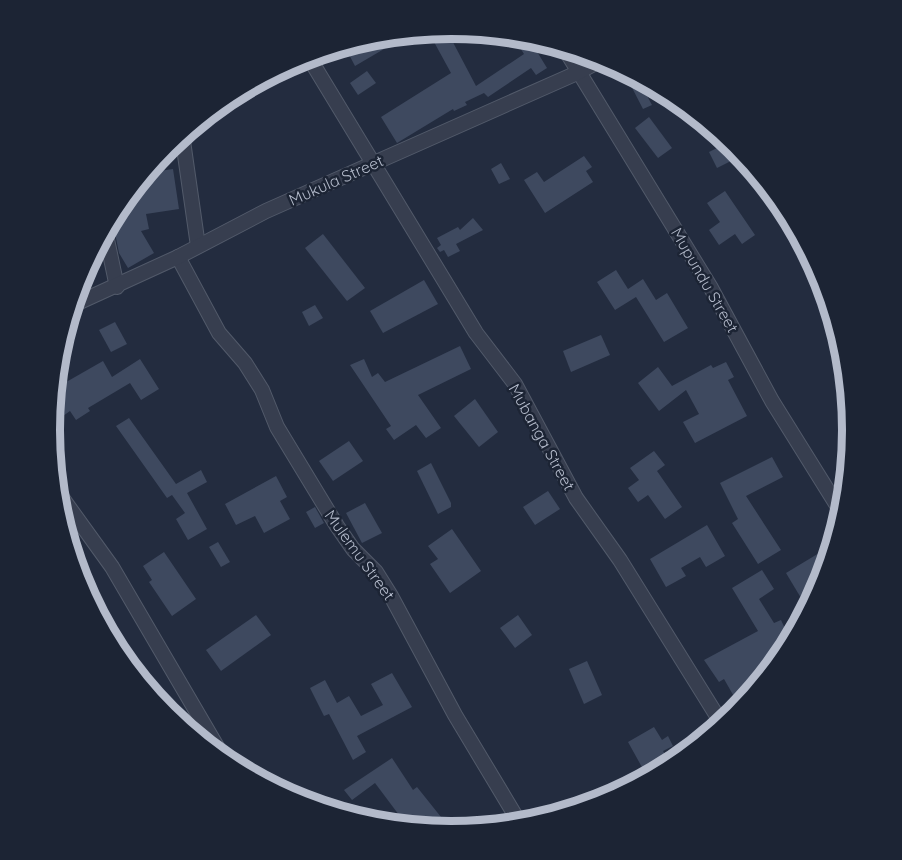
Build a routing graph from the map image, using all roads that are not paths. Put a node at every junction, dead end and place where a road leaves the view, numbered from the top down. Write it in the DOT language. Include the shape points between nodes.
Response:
graph roads {
  1 [pos="569,58"];
  2 [pos="313,64"];
  3 [pos="592,65"];
  4 [pos="578,73"];
  5 [pos="184,145"];
  6 [pos="373,164"];
  7 [pos="108,242"];
  8 [pos="198,246"];
  9 [pos="178,257"];
  10 [pos="117,287"];
  11 [pos="82,301"];
  12 [pos="835,502"];
  13 [pos="68,506"];
  14 [pos="717,716"];
  15 [pos="201,730"];
  16 [pos="515,815"];
  1 -- 4 [label="street, Mupundu Street"];
  2 -- 6 [label="street, Mubanga Street"];
  3 -- 4 [label="street, Mukula Street"];
  4 -- 6 [label="street, Mukula Street"];
  4 -- 12 [label="street, Mupundu Street" via="711,288 772,401"];
  5 -- 8 [label="street"];
  6 -- 8 [label="street, Mukula Street"];
  6 -- 14 [label="street, Mubanga Street" via="476,333 515,384 576,498 620,560"];
  7 -- 10 [label="street"];
  8 -- 9 [label="street, Mukula Street"];
  9 -- 10 [label="street, Mukula Street"];
  9 -- 16 [label="street, Mulemu Street" via="219,333 256,381 278,427 337,526 391,596"];
  10 -- 11 [label="street, Mukula Street"];
  13 -- 15 [label="street" via="112,567"];
}
